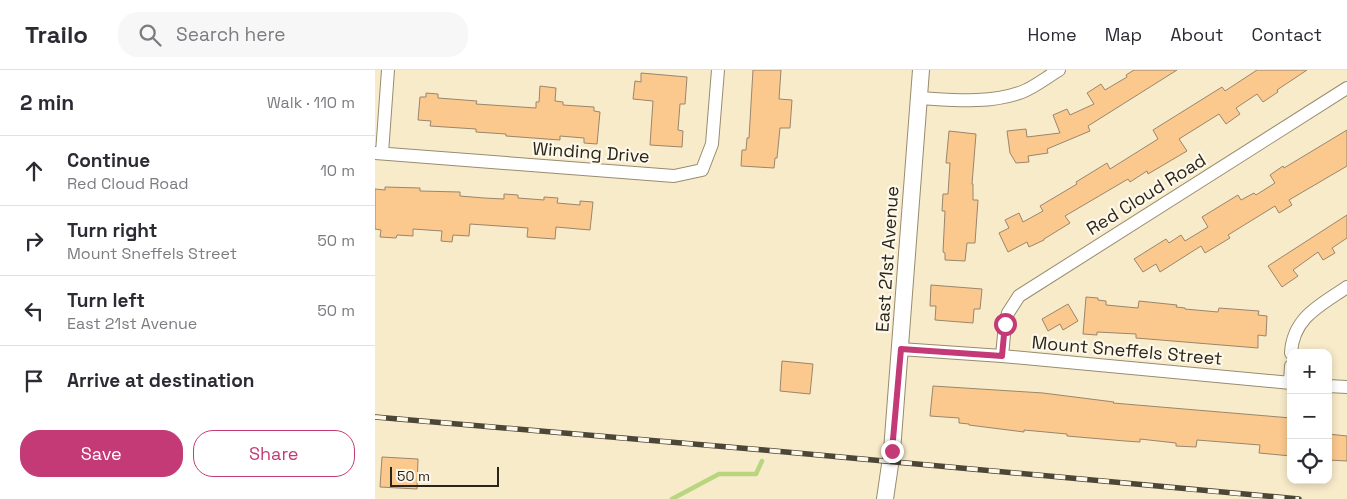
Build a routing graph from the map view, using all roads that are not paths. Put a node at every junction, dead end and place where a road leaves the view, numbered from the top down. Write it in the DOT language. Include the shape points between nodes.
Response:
graph roads {
  1 [pos="388,70"];
  2 [pos="718,70"];
  3 [pos="921,70"];
  4 [pos="1059,70"];
  5 [pos="1347,88"];
  6 [pos="919,98"];
  7 [pos="379,153"];
  8 [pos="1347,287"];
  9 [pos="901,349"];
  10 [pos="1291,349"];
  11 [pos="1002,356"];
  12 [pos="1287,383"];
  13 [pos="1332,386"];
  14 [pos="1347,388"];
  15 [pos="885,499"];
  1 -- 7 [label="street"];
  2 -- 7 [label="street, Winding Drive" via="712,144 702,170 674,176"];
  3 -- 6 [label="street, East 21st Avenue"];
  4 -- 6 [label="street" via="1024,91 996,99"];
  5 -- 11 [label="street, Red Cloud Road" via="1019,296 1008,313"];
  6 -- 9 [label="street, East 21st Avenue"];
  8 -- 10 [label="street" via="1310,312 1298,327"];
  9 -- 11 [label="street, Mount Sneffels Street"];
  9 -- 15 [label="street, East 21st Avenue"];
  11 -- 12 [label="street, Mount Sneffels Street"];
  13 -- 14 [label="street"];
}
